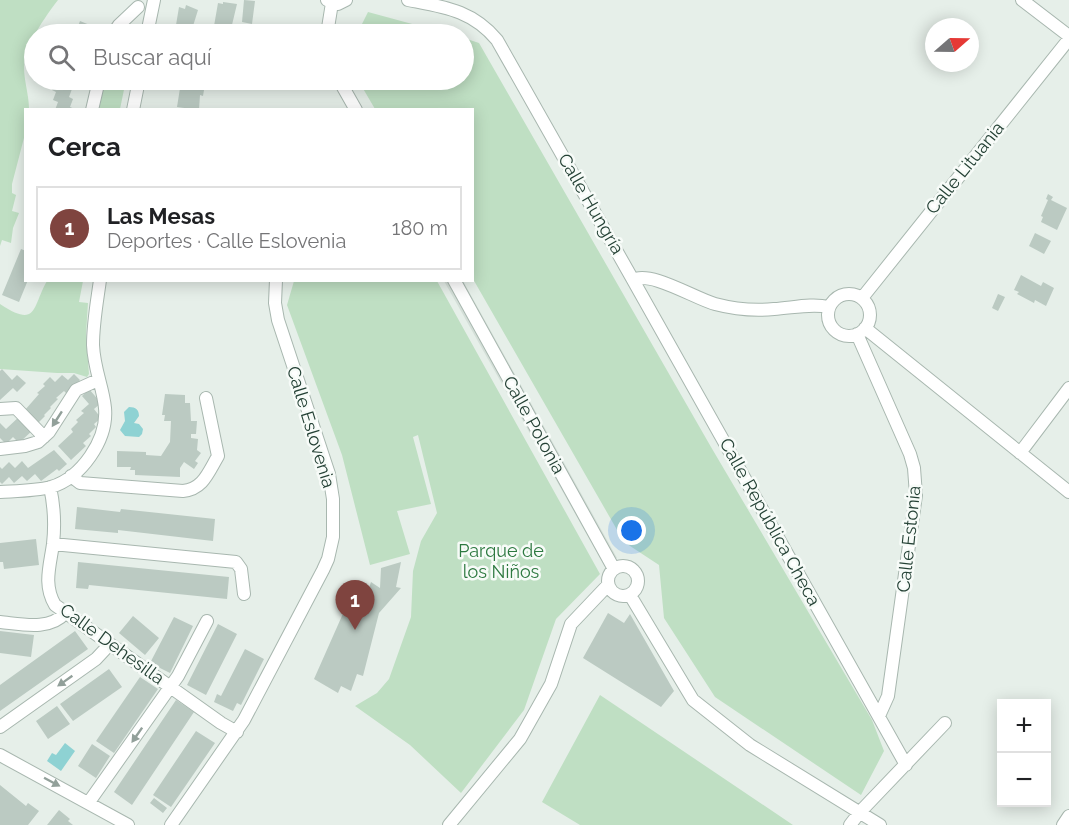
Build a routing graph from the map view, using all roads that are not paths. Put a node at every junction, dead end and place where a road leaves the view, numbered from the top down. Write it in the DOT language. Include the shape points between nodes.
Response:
graph roads {
  1 [pos="346,0"];
  2 [pos="408,0"];
  3 [pos="1022,0"];
  4 [pos="329,2"];
  5 [pos="136,4"];
  6 [pos="153,5"];
  7 [pos="120,24"];
  8 [pos="149,24"];
  9 [pos="328,24"];
  10 [pos="1069,38"];
  11 [pos="97,90"];
  12 [pos="137,90"];
  13 [pos="345,90"];
  14 [pos="92,108"];
  15 [pos="133,108"];
  16 [pos="355,108"];
  17 [pos="633,280"];
  18 [pos="100,282"];
  19 [pos="276,282"];
  20 [pos="455,282"];
  21 [pos="862,298"];
  22 [pos="829,307"];
  23 [pos="861,331"];
  24 [pos="98,380"];
  25 [pos="1069,388"];
  26 [pos="206,398"];
  27 [pos="0,409"];
  28 [pos="44,437"];
  29 [pos="0,449"];
  30 [pos="1020,453"];
  31 [pos="71,476"];
  32 [pos="50,487"];
  33 [pos="0,492"];
  34 [pos="1069,492"];
  35 [pos="52,544"];
  36 [pos="614,569"];
  37 [pos="608,585"];
  38 [pos="244,594"];
  39 [pos="630,595"];
  40 [pos="65,614"];
  41 [pos="207,621"];
  42 [pos="0,622"];
  43 [pos="110,644"];
  44 [pos="170,687"];
  45 [pos="879,716"];
  46 [pos="945,723"];
  47 [pos="0,727"];
  48 [pos="237,732"];
  49 [pos="0,754"];
  50 [pos="906,765"];
  51 [pos="89,802"];
  52 [pos="860,812"];
  53 [pos="1069,816"];
  54 [pos="128,825"];
  55 [pos="171,825"];
  56 [pos="449,825"];
  57 [pos="850,825"];
  58 [pos="880,825"];
  59 [pos="1063,825"];
  1 -- 4 [label="street"];
  2 -- 17 [label="street, Calle Hungría" via="465,14 483,24 497,40"];
  3 -- 10 [label="street"];
  4 -- 9 [label="street"];
  5 -- 6 [label="street"];
  5 -- 7 [label="street"];
  6 -- 8 [label="street"];
  10 -- 21 [label="street, Calle Lituania"];
  11 -- 14 [label="street"];
  12 -- 15 [label="street"];
  13 -- 16 [label="street"];
  17 -- 22 [label="street" via="645,277 704,301 746,310"];
  17 -- 45 [label="street, Calle República Checa"];
  18 -- 24 [label="street" via="93,345"];
  19 -- 48 [label="street, Calle Eslovenia" via="274,303 278,320 329,474 333,537 323,570"];
  20 -- 36 [label="street, Calle Polonia"];
  21 -- 22 [label="street" via="843,294"];
  21 -- 23 [label="street" via="869,309 869,322"];
  22 -- 23 [label="street" via="829,321 837,332 851,336"];
  23 -- 30 [label="street"];
  23 -- 45 [label="street, Calle Estonia" via="910,454 916,481 888,696"];
  24 -- 28 [label="street, one-way" via="76,390"];
  24 -- 31 [label="street" via="105,407 102,432 92,454"];
  25 -- 30 [label="street"];
  26 -- 31 [label="street" via="218,456 193,490 111,487 80,483"];
  27 -- 28 [label="street" via="15,408"];
  28 -- 29 [label="street" via="32,444"];
  30 -- 34 [label="street"];
  31 -- 32 [label="street"];
  32 -- 33 [label="street"];
  32 -- 35 [label="street, Calle Dehesilla"];
  35 -- 38 [label="street" via="236,562 241,569"];
  35 -- 40 [label="street, Calle Dehesilla" via="49,592"];
  36 -- 37 [label="street"];
  36 -- 39 [label="street" via="629,567 636,573 639,583"];
  37 -- 39 [label="street" via="617,595"];
  37 -- 56 [label="street" via="571,624 551,684 520,739"];
  39 -- 52 [label="street" via="693,700 750,745"];
  40 -- 42 [label="street" via="61,619 37,625"];
  40 -- 43 [label="street, Calle Dehesilla"];
  41 -- 44 [label="street"];
  43 -- 44 [label="street, Calle Dehesilla"];
  43 -- 47 [label="street, one-way"];
  44 -- 48 [label="street, Calle Dehesilla"];
  44 -- 51 [label="street, one-way"];
  45 -- 50 [label="street, Calle República Checa"];
  46 -- 50 [label="street"];
  48 -- 55 [label="street, Calle Eslovenia"];
  49 -- 51 [label="street, one-way"];
  50 -- 52 [label="street"];
  51 -- 54 [label="street"];
  52 -- 57 [label="street"];
  52 -- 58 [label="street"];
  53 -- 59 [label="street"];
}
